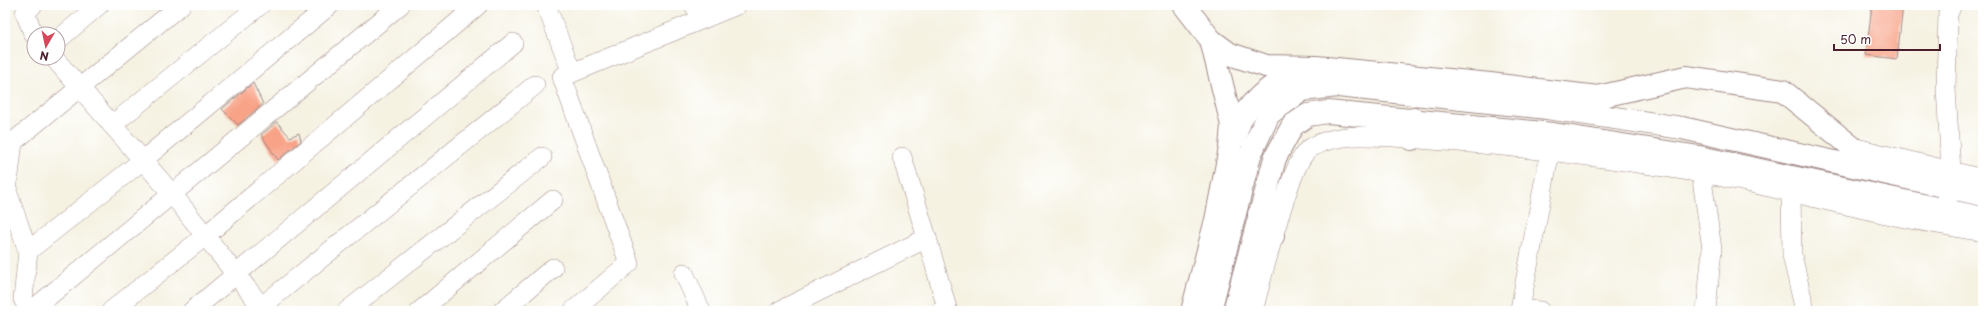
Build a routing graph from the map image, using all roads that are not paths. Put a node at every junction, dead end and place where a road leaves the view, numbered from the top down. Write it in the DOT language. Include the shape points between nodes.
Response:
graph roads {
  1 [pos="33,5"];
  2 [pos="99,5"];
  3 [pos="181,5"];
  4 [pos="260,5"];
  5 [pos="330,5"];
  6 [pos="400,5"];
  7 [pos="478,5"];
  8 [pos="546,5"];
  9 [pos="737,5"];
  10 [pos="1184,5"];
  11 [pos="1952,5"];
  12 [pos="699,12"];
  13 [pos="30,26"];
  14 [pos="66,33"];
  15 [pos="1211,40"];
  16 [pos="513,43"];
  17 [pos="61,66"];
  18 [pos="1316,67"];
  19 [pos="572,73"];
  20 [pos="535,85"];
  21 [pos="81,89"];
  22 [pos="112,125"];
  23 [pos="1413,129"];
  24 [pos="1852,147"];
  25 [pos="1230,148"];
  26 [pos="1550,151"];
  27 [pos="542,157"];
  28 [pos="902,157"];
  29 [pos="142,160"];
  30 [pos="1867,170"];
  31 [pos="1702,173"];
  32 [pos="1950,179"];
  33 [pos="1983,180"];
  34 [pos="1791,193"];
  35 [pos="173,195"];
  36 [pos="1983,195"];
  37 [pos="553,200"];
  38 [pos="1946,210"];
  39 [pos="1259,214"];
  40 [pos="1983,218"];
  41 [pos="1983,232"];
  42 [pos="205,236"];
  43 [pos="1273,236"];
  44 [pos="927,238"];
  45 [pos="28,251"];
  46 [pos="553,268"];
  47 [pos="684,273"];
  48 [pos="236,275"];
  49 [pos="261,310"];
  50 [pos="1520,310"];
  51 [pos="30,311"];
  52 [pos="112,311"];
  53 [pos="192,311"];
  54 [pos="346,311"];
  55 [pos="420,311"];
  56 [pos="502,311"];
  57 [pos="573,311"];
  58 [pos="701,311"];
  59 [pos="779,311"];
  60 [pos="940,311"];
  61 [pos="1192,311"];
  62 [pos="1210,311"];
  63 [pos="1234,311"];
  64 [pos="1253,311"];
  65 [pos="1540,311"];
  66 [pos="1706,311"];
  67 [pos="1805,311"];
  1 -- 13 [label="street" via="25,13"];
  2 -- 14 [label="street"];
  3 -- 21 [label="street"];
  4 -- 22 [label="street"];
  5 -- 29 [label="street"];
  6 -- 35 [label="street"];
  7 -- 42 [label="street"];
  8 -- 19 [label="street"];
  9 -- 12 [label="street"];
  10 -- 15 [label="main road"];
  11 -- 32 [label="street" via="1948,14 1946,88"];
  12 -- 19 [label="street"];
  15 -- 18 [label="main road" via="1230,54 1266,66"];
  15 -- 25 [label="main road" via="1232,125"];
  16 -- 48 [label="street"];
  17 -- 21 [label="street"];
  18 -- 24 [label="main road" via="1598,97 1686,77 1783,91"];
  18 -- 25 [label="main road" via="1288,76 1267,89 1243,115"];
  19 -- 57 [label="street" via="562,77 630,263"];
  20 -- 49 [label="street"];
  21 -- 22 [label="street"];
  21 -- 45 [label="street" via="13,142 7,190"];
  22 -- 29 [label="street"];
  23 -- 26 [label="street" via="1466,142"];
  23 -- 38 [label="main road" via="1553,134 1699,157"];
  23 -- 39 [label="main road" via="1328,112 1308,115 1293,125 1274,158"];
  23 -- 43 [label="street" via="1324,142 1307,150 1295,170"];
  24 -- 30 [label="main road"];
  24 -- 32 [label="street"];
  25 -- 61 [label="main road" via="1216,220"];
  26 -- 31 [label="street"];
  26 -- 50 [label="street"];
  27 -- 54 [label="street"];
  28 -- 44 [label="street"];
  29 -- 35 [label="street"];
  29 -- 45 [label="street"];
  30 -- 32 [label="main road"];
  30 -- 62 [label="main road" via="1682,128 1548,108 1338,86 1302,90 1270,114 1250,155"];
  31 -- 34 [label="street"];
  31 -- 66 [label="street" via="1712,249"];
  32 -- 33 [label="street"];
  32 -- 36 [label="main road"];
  32 -- 38 [label="street"];
  34 -- 41 [label="street"];
  34 -- 67 [label="street" via="1792,255"];
  35 -- 42 [label="street"];
  35 -- 51 [label="street"];
  37 -- 55 [label="street"];
  38 -- 40 [label="main road"];
  39 -- 43 [label="main road"];
  39 -- 63 [label="main road"];
  42 -- 48 [label="street"];
  42 -- 52 [label="street"];
  43 -- 64 [label="street"];
  44 -- 59 [label="street"];
  44 -- 60 [label="street" via="947,308"];
  45 -- 51 [label="street" via="23,299"];
  46 -- 56 [label="street"];
  47 -- 58 [label="street"];
  48 -- 49 [label="street"];
  48 -- 53 [label="street"];
  50 -- 65 [label="street"];
}
